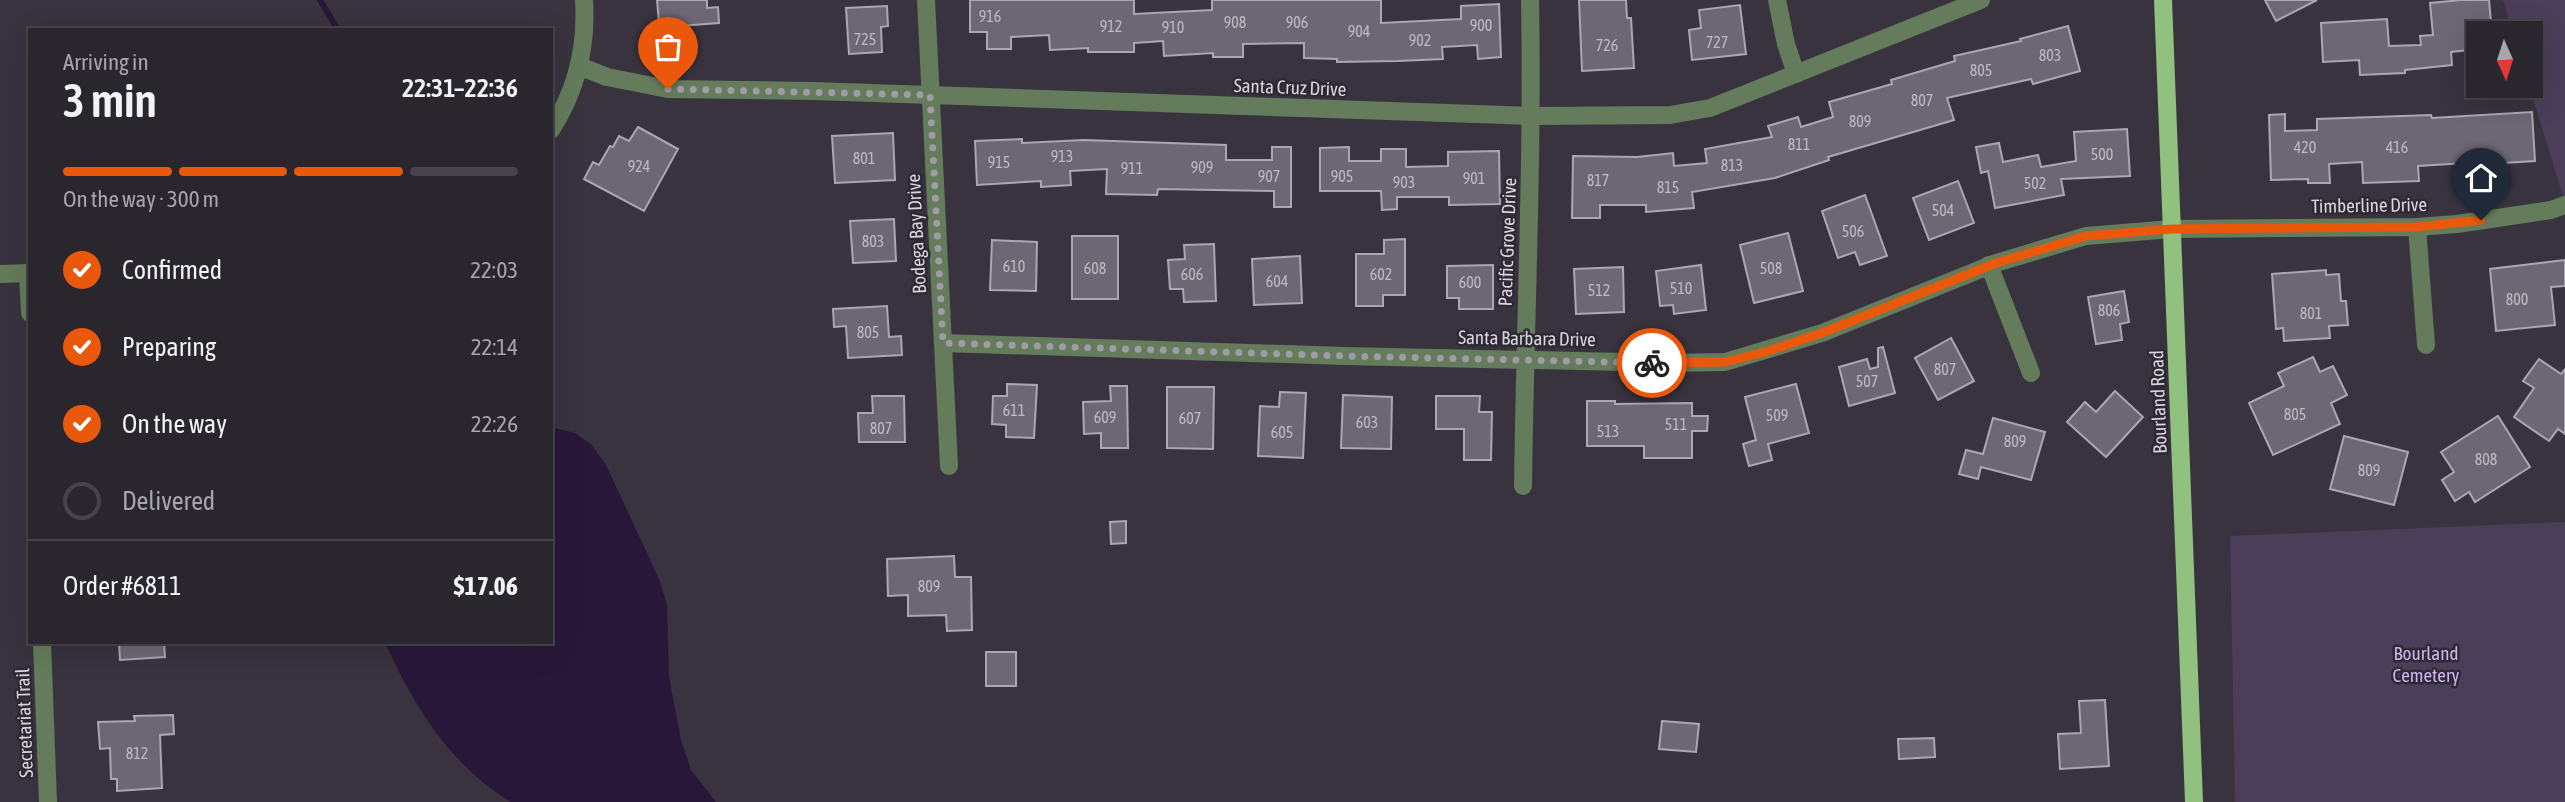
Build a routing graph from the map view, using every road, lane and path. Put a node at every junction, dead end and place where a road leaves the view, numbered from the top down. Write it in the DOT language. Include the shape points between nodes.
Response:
graph roads {
  1 [pos="584,0"];
  2 [pos="926,0"];
  3 [pos="1530,0"];
  4 [pos="1777,0"];
  5 [pos="1981,0"];
  6 [pos="2164,0"];
  7 [pos="579,66"];
  8 [pos="1797,74"];
  9 [pos="930,95"];
  10 [pos="1532,116"];
  11 [pos="553,127"];
  12 [pos="2565,205"];
  13 [pos="2417,227"];
  14 [pos="2172,229"];
  15 [pos="1989,265"];
  16 [pos="28,273"];
  17 [pos="0,274"];
  18 [pos="943,343"];
  19 [pos="2426,345"];
  20 [pos="1524,359"];
  21 [pos="2031,373"];
  22 [pos="948,466"];
  23 [pos="1523,486"];
  24 [pos="42,644"];
  25 [pos="48,802"];
  26 [pos="2194,802"];
  1 -- 7 [label="street"];
  2 -- 9 [label="street, Bodega Bay Drive"];
  3 -- 10 [label="street, Pacific Grove Drive"];
  4 -- 8 [label="street"];
  5 -- 8 [label="street, Santa Cruz Drive"];
  6 -- 14 [label="main road, Bourland Road"];
  7 -- 9 [label="street, Santa Cruz Drive" via="607,77 668,89"];
  7 -- 11 [label="street" via="566,108"];
  8 -- 10 [label="street, Santa Cruz Drive" via="1710,108 1670,115"];
  9 -- 10 [label="street, Santa Cruz Drive"];
  9 -- 18 [label="street, Bodega Bay Drive"];
  10 -- 20 [label="street, Pacific Grove Drive"];
  12 -- 13 [label="street, Timberline Drive"];
  13 -- 14 [label="street, Timberline Drive"];
  13 -- 19 [label="street"];
  14 -- 15 [label="street, Santa Barbara Drive" via="2086,236"];
  14 -- 26 [label="main road, Bourland Road"];
  15 -- 20 [label="street, Santa Barbara Drive" via="1822,333 1725,362"];
  15 -- 21 [label="street"];
  16 -- 17 [label="street"];
  18 -- 20 [label="street, Santa Barbara Drive"];
  18 -- 22 [label="street, Bodega Bay Drive"];
  20 -- 23 [label="street, Pacific Grove Drive"];
  24 -- 25 [label="street, Secretariat Trail"];
}
